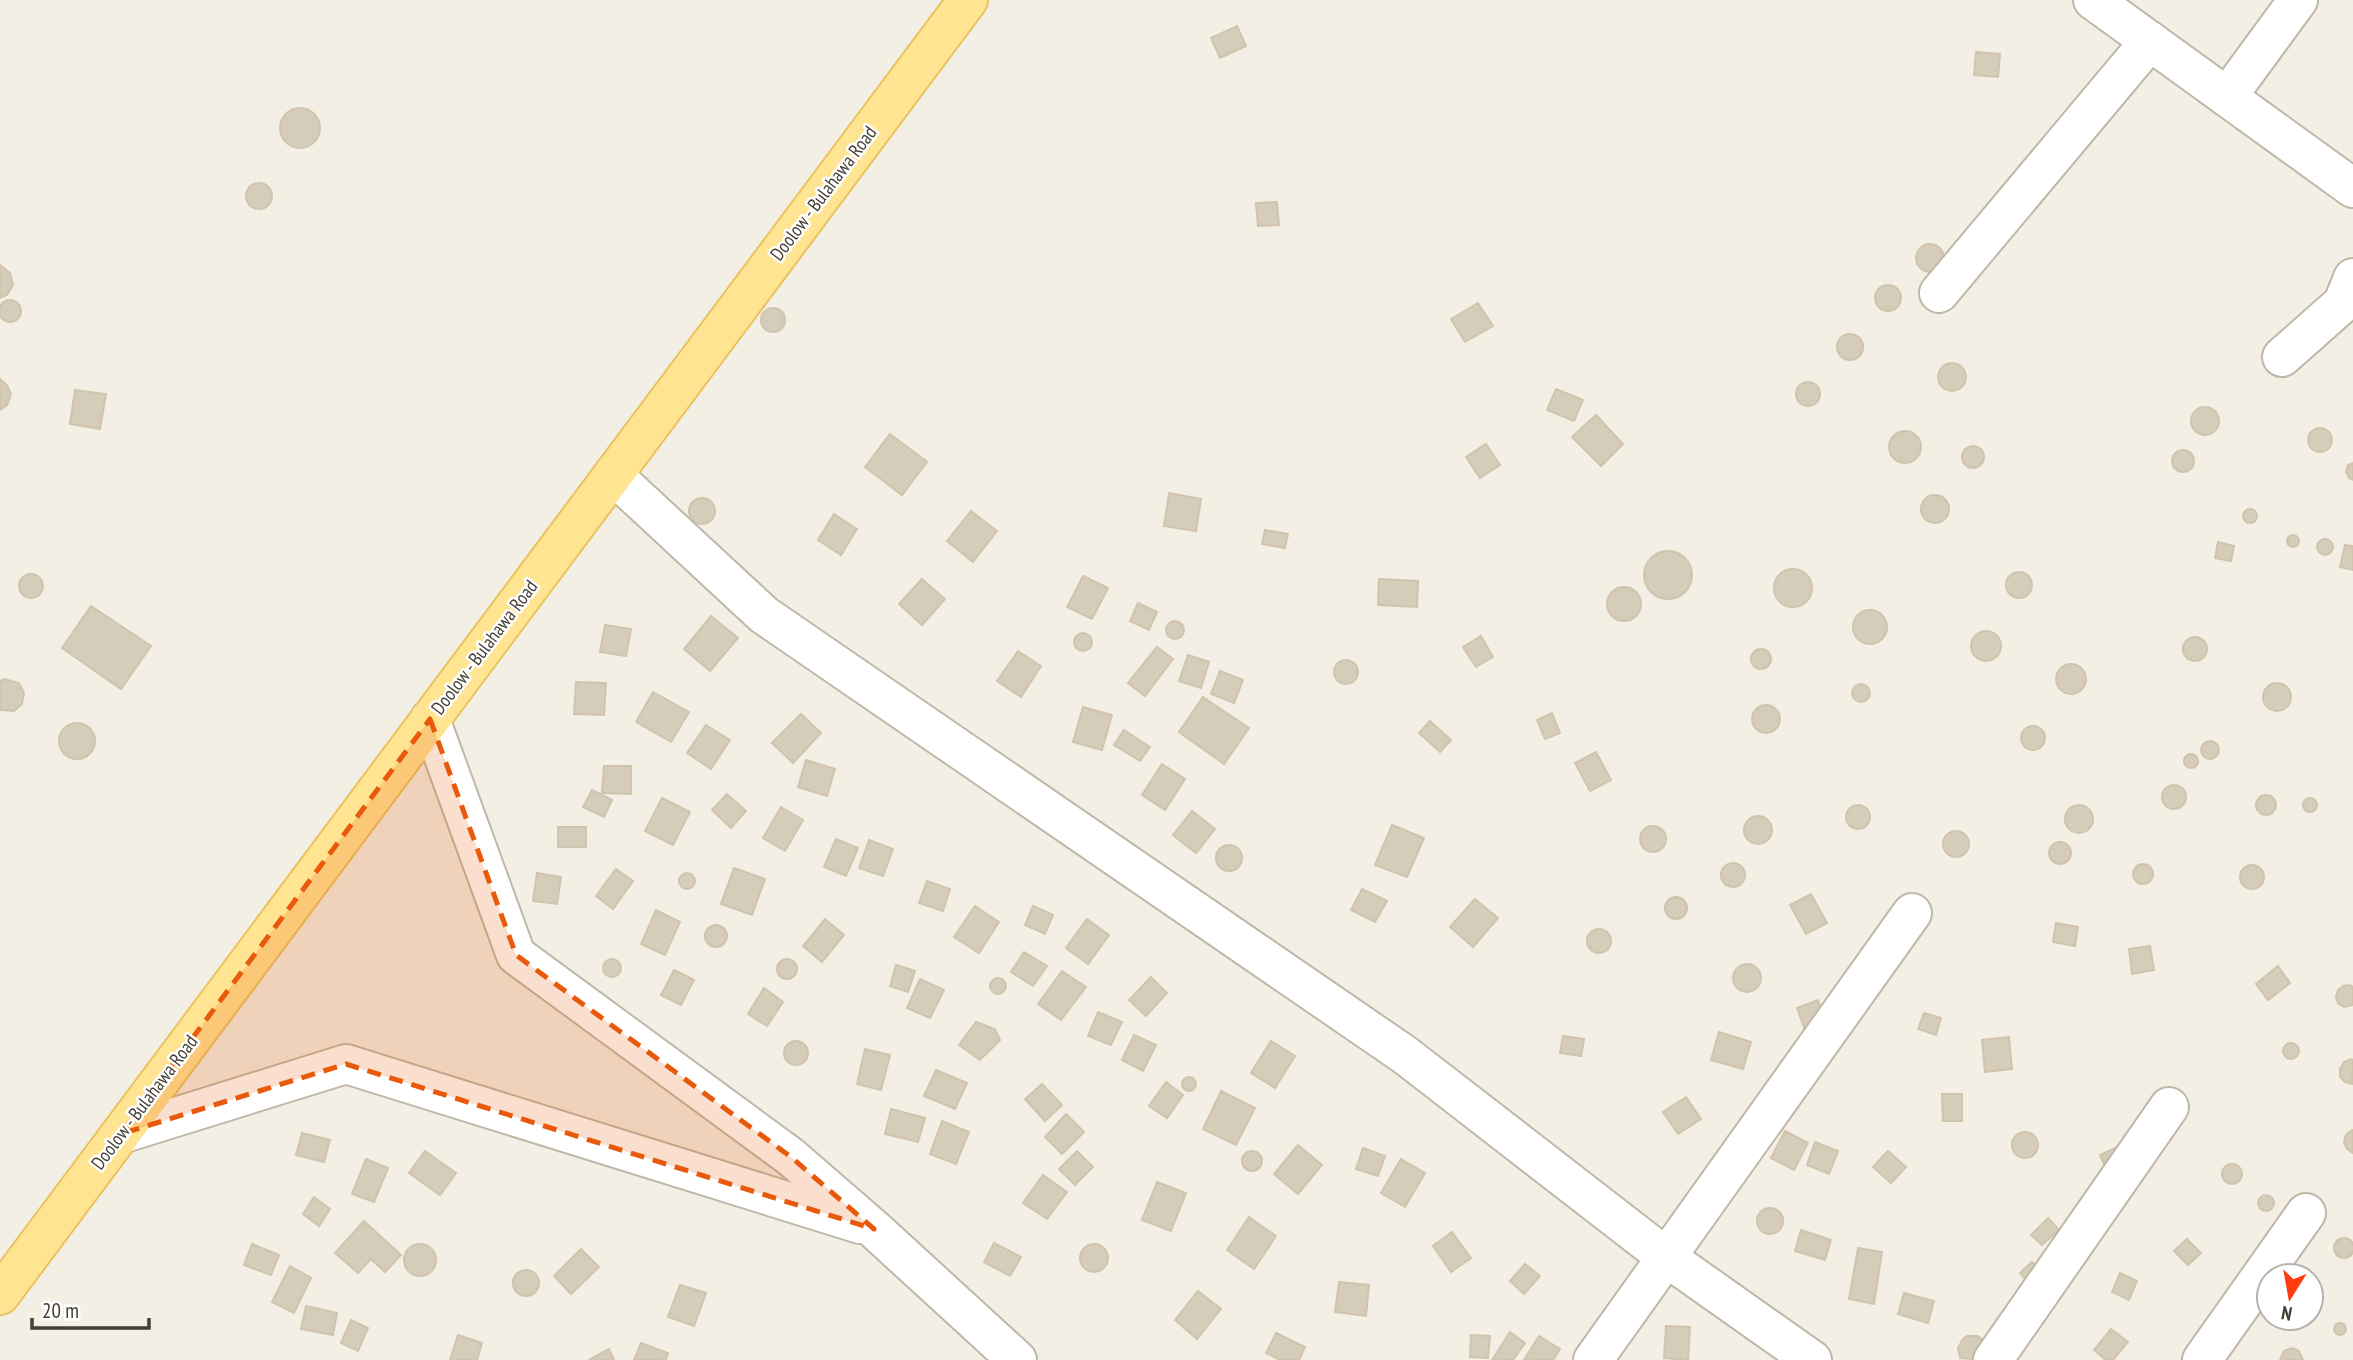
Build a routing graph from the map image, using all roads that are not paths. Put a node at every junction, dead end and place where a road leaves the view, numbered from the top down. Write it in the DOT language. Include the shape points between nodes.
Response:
graph roads {
  1 [pos="968,0"];
  2 [pos="2093,0"];
  3 [pos="2298,0"];
  4 [pos="2150,41"];
  5 [pos="2227,97"];
  6 [pos="2353,188"];
  7 [pos="1939,293"];
  8 [pos="2350,293"];
  9 [pos="2282,357"];
  10 [pos="613,475"];
  11 [pos="430,719"];
  12 [pos="1912,913"];
  13 [pos="2169,1107"];
  14 [pos="121,1134"];
  15 [pos="2306,1213"];
  16 [pos="874,1229"];
  17 [pos="1666,1257"];
  18 [pos="0,1295"];
  19 [pos="1017,1360"];
  20 [pos="1593,1360"];
  21 [pos="1812,1360"];
  22 [pos="1993,1360"];
  23 [pos="2202,1360"];
  1 -- 10 [label="main road, Doolow - Bulahawa Road"];
  2 -- 4 [label="street"];
  3 -- 5 [label="street"];
  4 -- 5 [label="street"];
  4 -- 7 [label="street"];
  5 -- 6 [label="street"];
  8 -- 9 [label="street"];
  10 -- 11 [label="main road, Doolow - Bulahawa Road"];
  10 -- 17 [label="street" via="764,615 1405,1055"];
  11 -- 14 [label="main road, Doolow - Bulahawa Road"];
  11 -- 16 [label="street" via="516,955 790,1157"];
  12 -- 17 [label="street"];
  13 -- 22 [label="street"];
  14 -- 16 [label="street" via="346,1064"];
  14 -- 18 [label="main road, Doolow - Bulahawa Road"];
  15 -- 23 [label="street"];
  16 -- 19 [label="street"];
  17 -- 20 [label="street"];
  17 -- 21 [label="street"];
}
